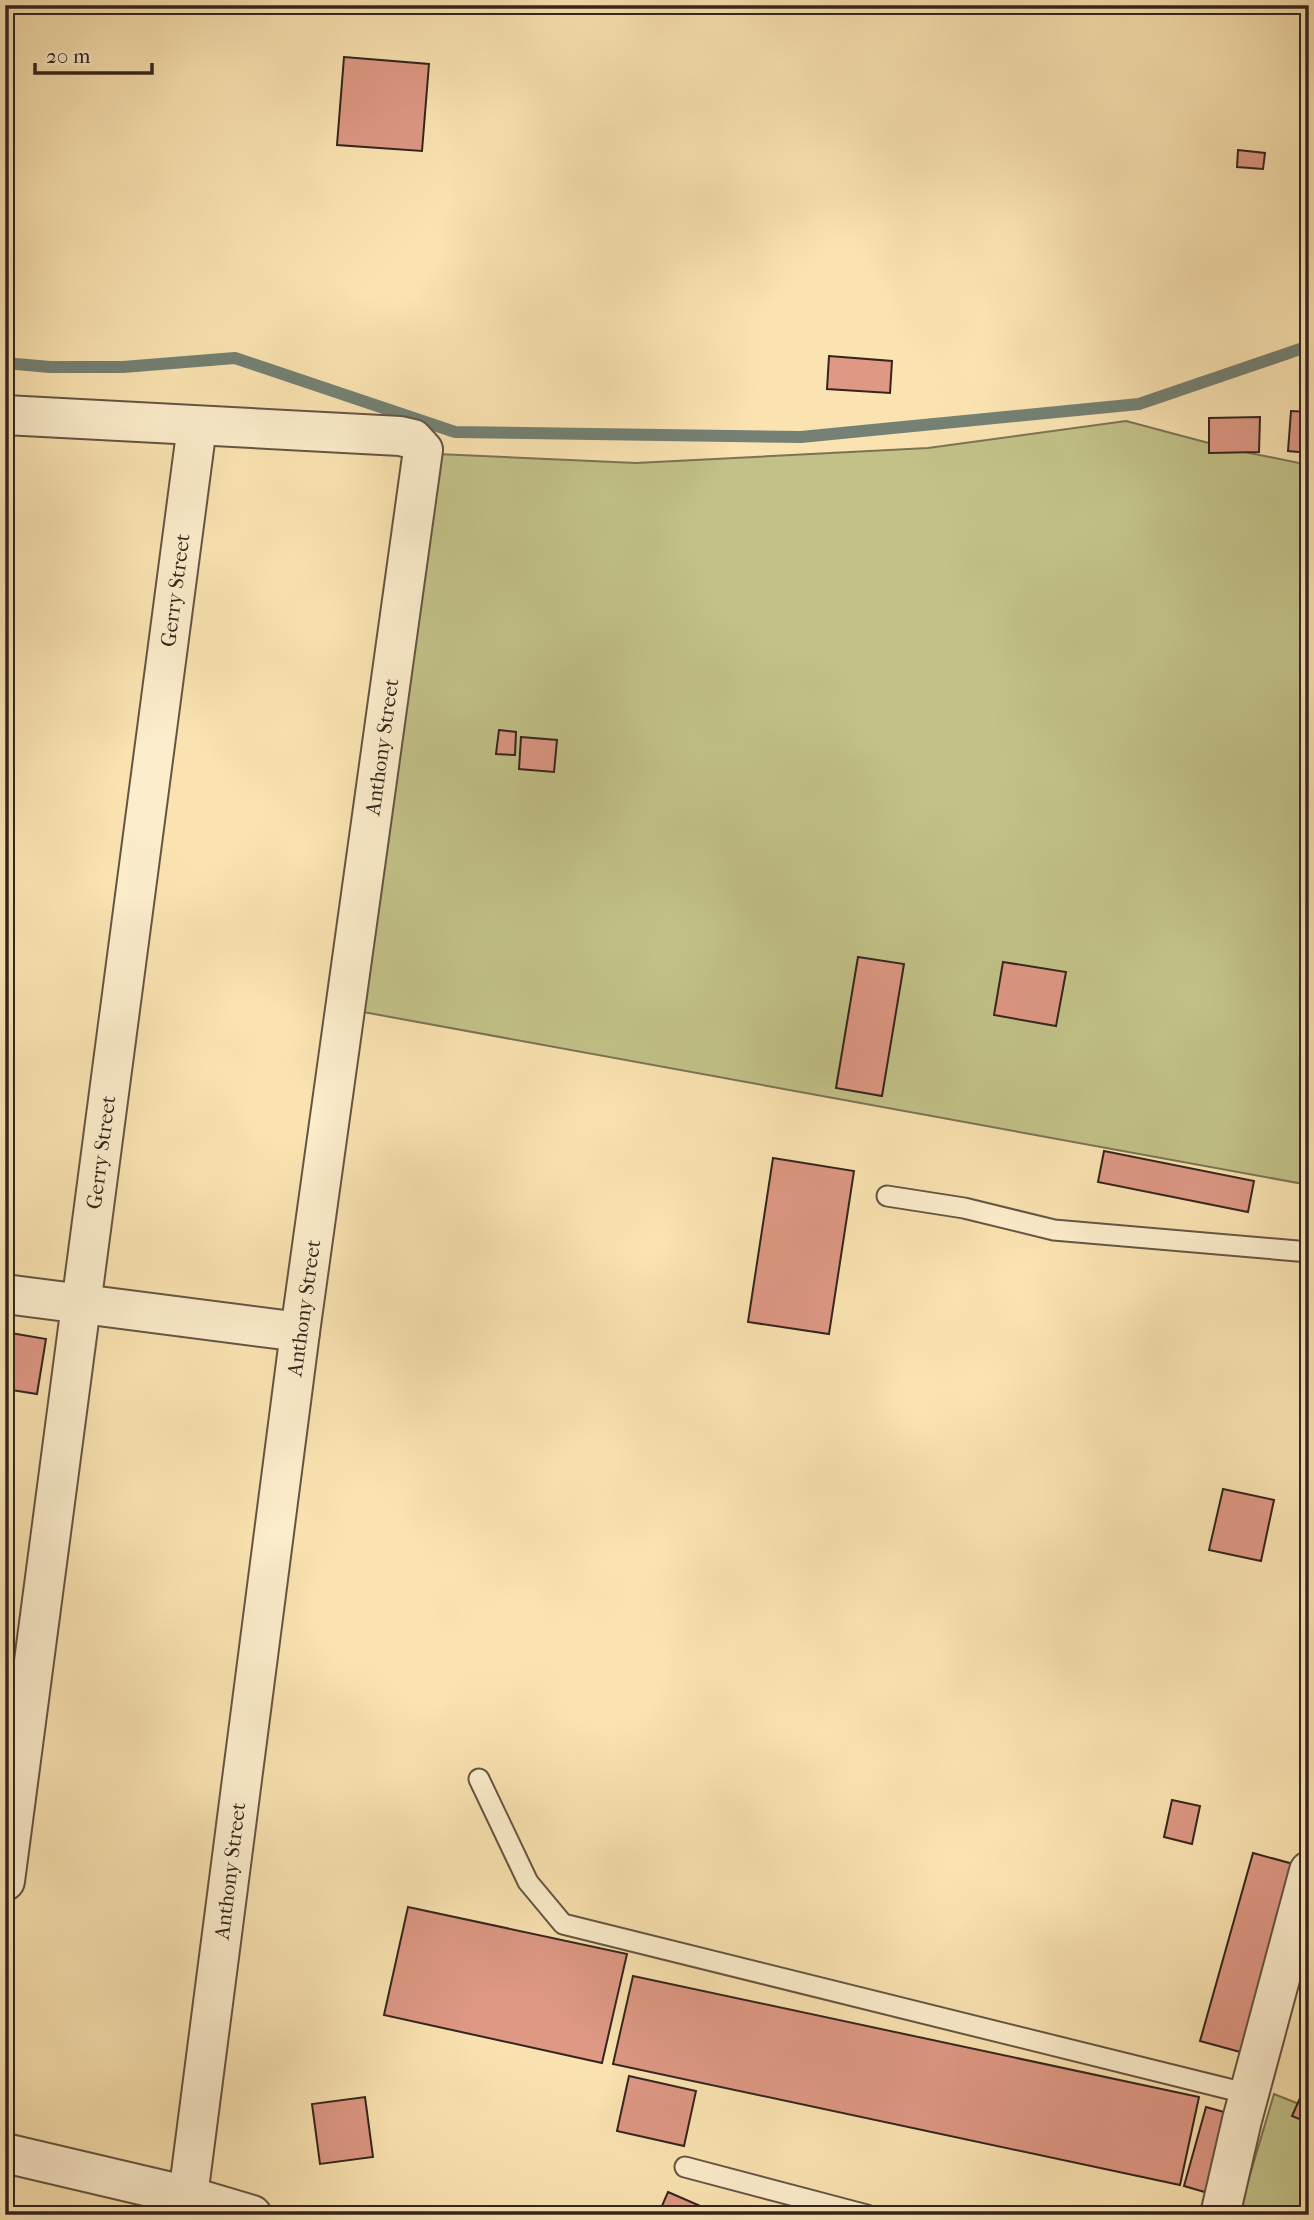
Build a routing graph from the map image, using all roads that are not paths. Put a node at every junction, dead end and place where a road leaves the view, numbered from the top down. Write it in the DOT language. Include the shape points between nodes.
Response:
graph roads {
  1 [pos="5,415"];
  2 [pos="197,426"];
  3 [pos="887,1196"];
  4 [pos="1309,1252"];
  5 [pos="5,1294"];
  6 [pos="82,1304"];
  7 [pos="300,1332"];
  8 [pos="479,1779"];
  9 [pos="1309,1871"];
  10 [pos="5,1881"];
  11 [pos="1301,1932"];
  12 [pos="1249,2094"];
  13 [pos="5,2153"];
  14 [pos="685,2167"];
  15 [pos="188,2196"];
  16 [pos="252,2215"];
  17 [pos="867,2215"];
  18 [pos="1220,2215"];
  1 -- 2 [label="street"];
  2 -- 6 [label="street, Gerry Street"];
  2 -- 7 [label="street, Anthony Street" via="400,436 414,439 423,450"];
  3 -- 4 [label="lane" via="964,1208 1054,1230"];
  5 -- 6 [label="street"];
  6 -- 7 [label="street"];
  6 -- 10 [label="street, Gerry Street"];
  7 -- 15 [label="street, Anthony Street"];
  8 -- 12 [label="lane" via="528,1882 563,1924"];
  9 -- 11 [label="street"];
  11 -- 12 [label="street"];
  12 -- 18 [label="street"];
  13 -- 15 [label="street"];
  14 -- 17 [label="lane"];
  15 -- 16 [label="street"];
}
